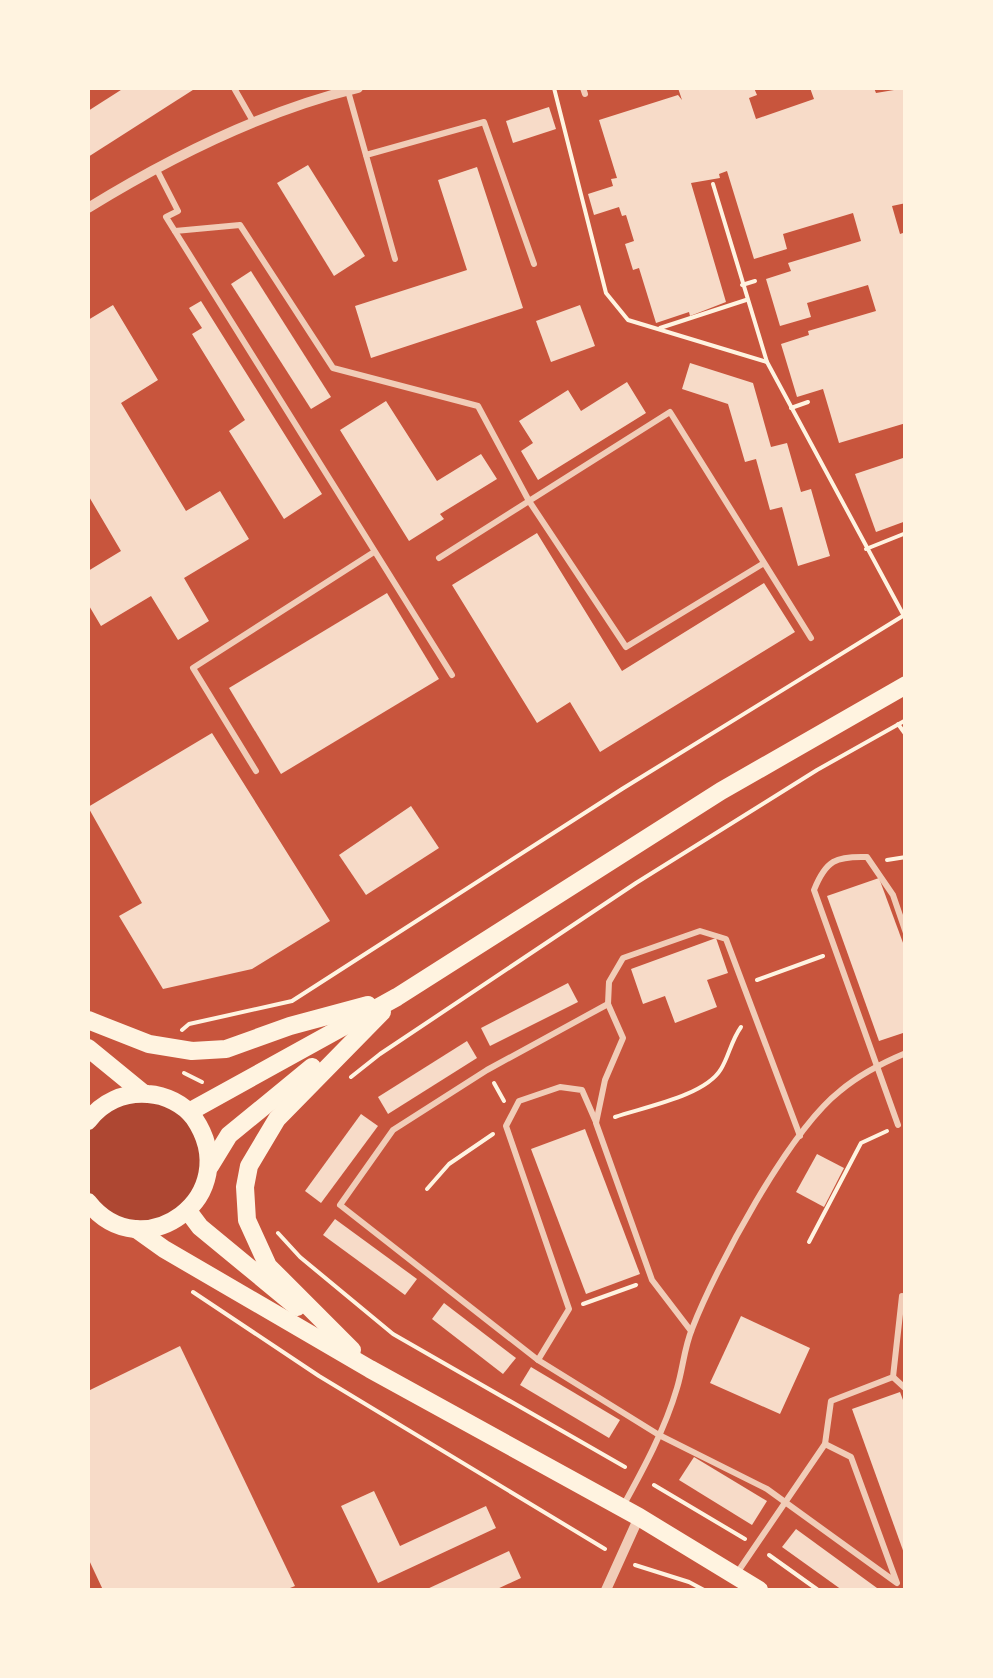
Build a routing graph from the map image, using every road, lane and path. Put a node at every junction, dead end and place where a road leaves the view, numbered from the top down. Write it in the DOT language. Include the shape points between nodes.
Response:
graph roads {
  1 [pos="234,88"];
  2 [pos="554,88"];
  3 [pos="353,89"];
  4 [pos="254,123"];
  5 [pos="366,156"];
  6 [pos="156,168"];
  7 [pos="713,184"];
  8 [pos="88,208"];
  9 [pos="175,232"];
  10 [pos="394,259"];
  11 [pos="534,264"];
  12 [pos="755,281"];
  13 [pos="742,285"];
  14 [pos="746,300"];
  15 [pos="658,329"];
  16 [pos="767,362"];
  17 [pos="808,402"];
  18 [pos="791,408"];
  19 [pos="529,500"];
  20 [pos="906,533"];
  21 [pos="866,549"];
  22 [pos="374,552"];
  23 [pos="439,558"];
  24 [pos="764,562"];
  25 [pos="905,615"];
  26 [pos="811,638"];
  27 [pos="452,675"];
  28 [pos="906,685"];
  29 [pos="906,720"];
  30 [pos="898,724"];
  31 [pos="906,735"];
  32 [pos="256,771"];
  33 [pos="906,933"];
  34 [pos="836,951"];
  35 [pos="743,985"];
  36 [pos="397,997"];
  37 [pos="608,1004"];
  38 [pos="754,1010"];
  39 [pos="88,1020"];
  40 [pos="88,1048"];
  41 [pos="177,1051"];
  42 [pos="906,1053"];
  43 [pos="876,1066"];
  44 [pos="487,1070"];
  45 [pos="341,1084"];
  46 [pos="143,1093"];
  47 [pos="90,1112"];
  48 [pos="189,1112"];
  49 [pos="512,1115"];
  50 [pos="596,1123"];
  51 [pos="898,1125"];
  52 [pos="506,1126"];
  53 [pos="800,1136"];
  54 [pos="209,1169"];
  55 [pos="427,1190"];
  56 [pos="89,1207"];
  57 [pos="188,1210"];
  58 [pos="136,1228"];
  59 [pos="274,1229"];
  60 [pos="809,1242"];
  61 [pos="652,1280"];
  62 [pos="193,1292"];
  63 [pos="902,1296"];
  64 [pos="570,1308"];
  65 [pos="691,1331"];
  66 [pos="538,1360"];
  67 [pos="370,1369"];
  68 [pos="893,1377"];
  69 [pos="906,1389"];
  70 [pos="660,1435"];
  71 [pos="826,1444"];
  72 [pos="640,1476"];
  73 [pos="786,1504"];
  74 [pos="631,1513"];
  75 [pos="756,1546"];
  76 [pos="620,1558"];
  77 [pos="736,1574"];
  78 [pos="897,1584"];
  79 [pos="906,1588"];
  80 [pos="606,1590"];
  81 [pos="704,1590"];
  82 [pos="760,1590"];
  83 [pos="818,1590"];
  1 -- 4 [label="lane"];
  2 -- 15 [label="path" via="606,293 628,320"];
  3 -- 4 [label="street"];
  3 -- 5 [label="lane"];
  4 -- 6 [label="street"];
  5 -- 10 [label="lane"];
  5 -- 11 [label="lane" via="484,122"];
  6 -- 8 [label="street"];
  6 -- 9 [label="lane" via="178,211 166,217"];
  7 -- 13 [label="path"];
  9 -- 19 [label="lane" via="240,225 333,368 478,406"];
  9 -- 22 [label="lane"];
  12 -- 13 [label="path"];
  13 -- 14 [label="path"];
  14 -- 15 [label="path"];
  14 -- 16 [label="path"];
  15 -- 16 [label="path"];
  16 -- 18 [label="path"];
  17 -- 18 [label="path"];
  18 -- 21 [label="path"];
  19 -- 23 [label="lane"];
  19 -- 24 [label="lane" via="626,647"];
  19 -- 24 [label="lane" via="670,412"];
  20 -- 21 [label="path"];
  21 -- 25 [label="path"];
  22 -- 27 [label="lane"];
  22 -- 32 [label="lane" via="194,668"];
  24 -- 26 [label="lane"];
  25 -- 41 [label="path" via="292,1002 189,1024"];
  28 -- 36 [label="main road" via="721,791"];
  29 -- 30 [label="path"];
  30 -- 31 [label="path"];
  30 -- 45 [label="path" via="636,883"];
  33 -- 34 [label="lane" via="893,895 867,857 841,856 821,872 814,890"];
  34 -- 35 [label="path"];
  34 -- 43 [label="lane"];
  35 -- 37 [label="lane" via="726,939 700,931 623,958 609,982"];
  35 -- 38 [label="lane"];
  36 -- 41 [label="main road" via="226,1049"];
  36 -- 48 [label="main road"];
  36 -- 54 [label="main road" via="228,1136"];
  36 -- 67 [label="main road" via="277,1118 245,1186 247,1220 268,1266"];
  37 -- 44 [label="lane"];
  37 -- 50 [label="lane" via="622,1038"];
  38 -- 50 [label="path" via="730,1042 721,1070 701,1088"];
  38 -- 53 [label="lane"];
  39 -- 41 [label="main road"];
  40 -- 46 [label="main road"];
  42 -- 43 [label="lane"];
  43 -- 51 [label="lane"];
  43 -- 53 [label="lane" via="837,1092"];
  44 -- 49 [label="path"];
  44 -- 66 [label="lane" via="393,1130 340,1204"];
  46 -- 47 [label="main road"];
  46 -- 48 [label="main road"];
  48 -- 54 [label="main road" via="207,1143"];
  49 -- 50 [label="lane" via="519,1101 560,1088 582,1090"];
  49 -- 52 [label="lane"];
  50 -- 61 [label="lane"];
  51 -- 60 [label="path" via="861,1144"];
  52 -- 55 [label="path" via="449,1164"];
  52 -- 64 [label="lane"];
  53 -- 65 [label="lane" via="736,1238"];
  54 -- 57 [label="main road"];
  56 -- 58 [label="main road"];
  57 -- 58 [label="main road" via="166,1224"];
  57 -- 67 [label="main road"];
  58 -- 67 [label="main road"];
  59 -- 72 [label="path" via="393,1334"];
  61 -- 64 [label="path"];
  61 -- 65 [label="lane"];
  62 -- 76 [label="path"];
  63 -- 68 [label="lane"];
  64 -- 66 [label="lane"];
  65 -- 70 [label="lane"];
  66 -- 70 [label="lane"];
  67 -- 74 [label="main road"];
  68 -- 69 [label="lane"];
  68 -- 71 [label="lane" via="831,1401"];
  70 -- 72 [label="lane"];
  70 -- 73 [label="lane"];
  71 -- 73 [label="lane"];
  71 -- 78 [label="lane" via="851,1457"];
  72 -- 74 [label="lane"];
  72 -- 75 [label="path"];
  73 -- 75 [label="lane"];
  73 -- 78 [label="lane"];
  74 -- 76 [label="street"];
  74 -- 77 [label="main road"];
  75 -- 77 [label="lane"];
  75 -- 83 [label="path"];
  76 -- 80 [label="street"];
  76 -- 81 [label="path"];
  77 -- 82 [label="main road"];
  78 -- 79 [label="lane"];
}
